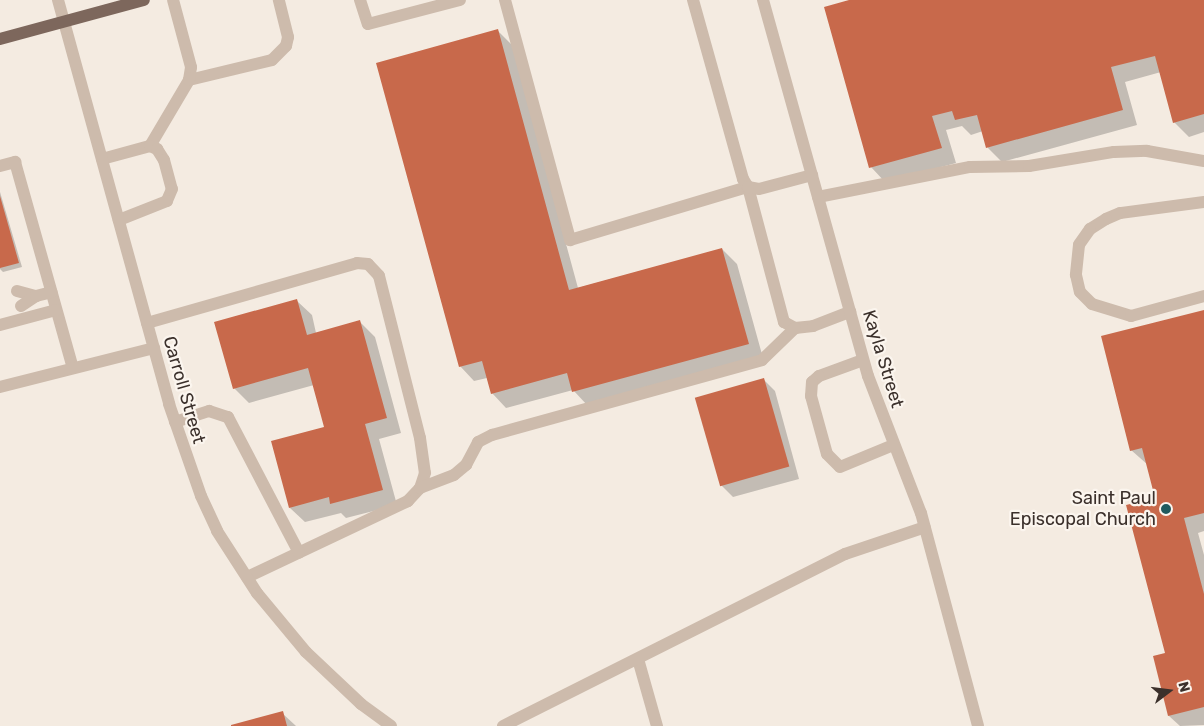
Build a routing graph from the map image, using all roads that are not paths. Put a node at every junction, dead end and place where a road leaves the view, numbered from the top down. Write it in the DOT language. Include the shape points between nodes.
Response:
graph roads {
  1 [pos="58,0"];
  2 [pos="144,0"];
  3 [pos="174,0"];
  4 [pos="279,0"];
  5 [pos="360,0"];
  6 [pos="460,0"];
  7 [pos="505,0"];
  8 [pos="693,0"];
  9 [pos="763,0"];
  10 [pos="64,21"];
  11 [pos="0,39"];
  12 [pos="189,80"];
  13 [pos="150,146"];
  14 [pos="102,160"];
  15 [pos="1204,161"];
  16 [pos="0,166"];
  17 [pos="812,175"];
  18 [pos="748,187"];
  19 [pos="818,197"];
  20 [pos="1204,202"];
  21 [pos="118,220"];
  22 [pos="16,291"];
  23 [pos="52,292"];
  24 [pos="36,296"];
  25 [pos="1204,296"];
  26 [pos="21,306"];
  27 [pos="56,310"];
  28 [pos="850,312"];
  29 [pos="147,323"];
  30 [pos="0,325"];
  31 [pos="795,328"];
  32 [pos="154,348"];
  33 [pos="864,360"];
  34 [pos="73,368"];
  35 [pos="0,387"];
  36 [pos="175,422"];
  37 [pos="893,445"];
  38 [pos="420,488"];
  39 [pos="925,527"];
  40 [pos="298,553"];
  41 [pos="247,577"];
  42 [pos="638,658"];
  43 [pos="391,726"];
  44 [pos="503,726"];
  45 [pos="657,726"];
  46 [pos="978,726"];
  1 -- 10 [label="street, Carroll Street"];
  2 -- 10 [label="main road"];
  3 -- 12 [label="street" via="191,67"];
  4 -- 12 [label="street" via="288,37 286,46 272,60"];
  5 -- 6 [label="street" via="368,24"];
  7 -- 18 [label="street" via="570,240"];
  8 -- 18 [label="street" via="743,179"];
  9 -- 17 [label="street, Kayla Street"];
  10 -- 11 [label="main road"];
  10 -- 14 [label="street, Carroll Street"];
  12 -- 13 [label="street"];
  13 -- 14 [label="street"];
  13 -- 21 [label="street" via="157,149 164,160 172,189 167,201"];
  14 -- 21 [label="street, Carroll Street"];
  15 -- 19 [label="street" via="1147,151 1114,152 1029,166 970,167"];
  16 -- 23 [label="street" via="16,162"];
  17 -- 18 [label="street" via="759,189"];
  17 -- 19 [label="street, Kayla Street"];
  18 -- 31 [label="street" via="784,322"];
  19 -- 28 [label="street, Kayla Street"];
  20 -- 25 [label="street" via="1120,213 1106,219 1090,229 1079,245 1076,275 1080,292 1092,304 1131,316"];
  21 -- 29 [label="street, Carroll Street"];
  22 -- 24 [label="street"];
  23 -- 24 [label="street"];
  23 -- 27 [label="street"];
  24 -- 26 [label="street"];
  27 -- 30 [label="street"];
  27 -- 34 [label="street"];
  28 -- 31 [label="street" via="813,326"];
  28 -- 33 [label="street, Kayla Street"];
  29 -- 32 [label="street, Carroll Street"];
  29 -- 38 [label="street" via="357,262 368,264 379,276 420,438 425,473"];
  31 -- 38 [label="street" via="762,360 492,435 478,442 466,465 454,474"];
  32 -- 34 [label="street"];
  32 -- 36 [label="street, Carroll Street"];
  33 -- 37 [label="street, Kayla Street"];
  33 -- 37 [label="street" via="819,376 812,382 811,396 826,454 840,467"];
  34 -- 35 [label="street"];
  36 -- 40 [label="street" via="209,411 228,418 238,431"];
  36 -- 41 [label="street, Carroll Street" via="217,531"];
  37 -- 39 [label="street, Kayla Street"];
  38 -- 40 [label="street" via="408,500"];
  39 -- 42 [label="street" via="845,554"];
  39 -- 46 [label="street, Kayla Street"];
  40 -- 41 [label="street"];
  41 -- 43 [label="street, Carroll Street" via="306,652 361,704"];
  42 -- 44 [label="street"];
  42 -- 45 [label="street"];
}
